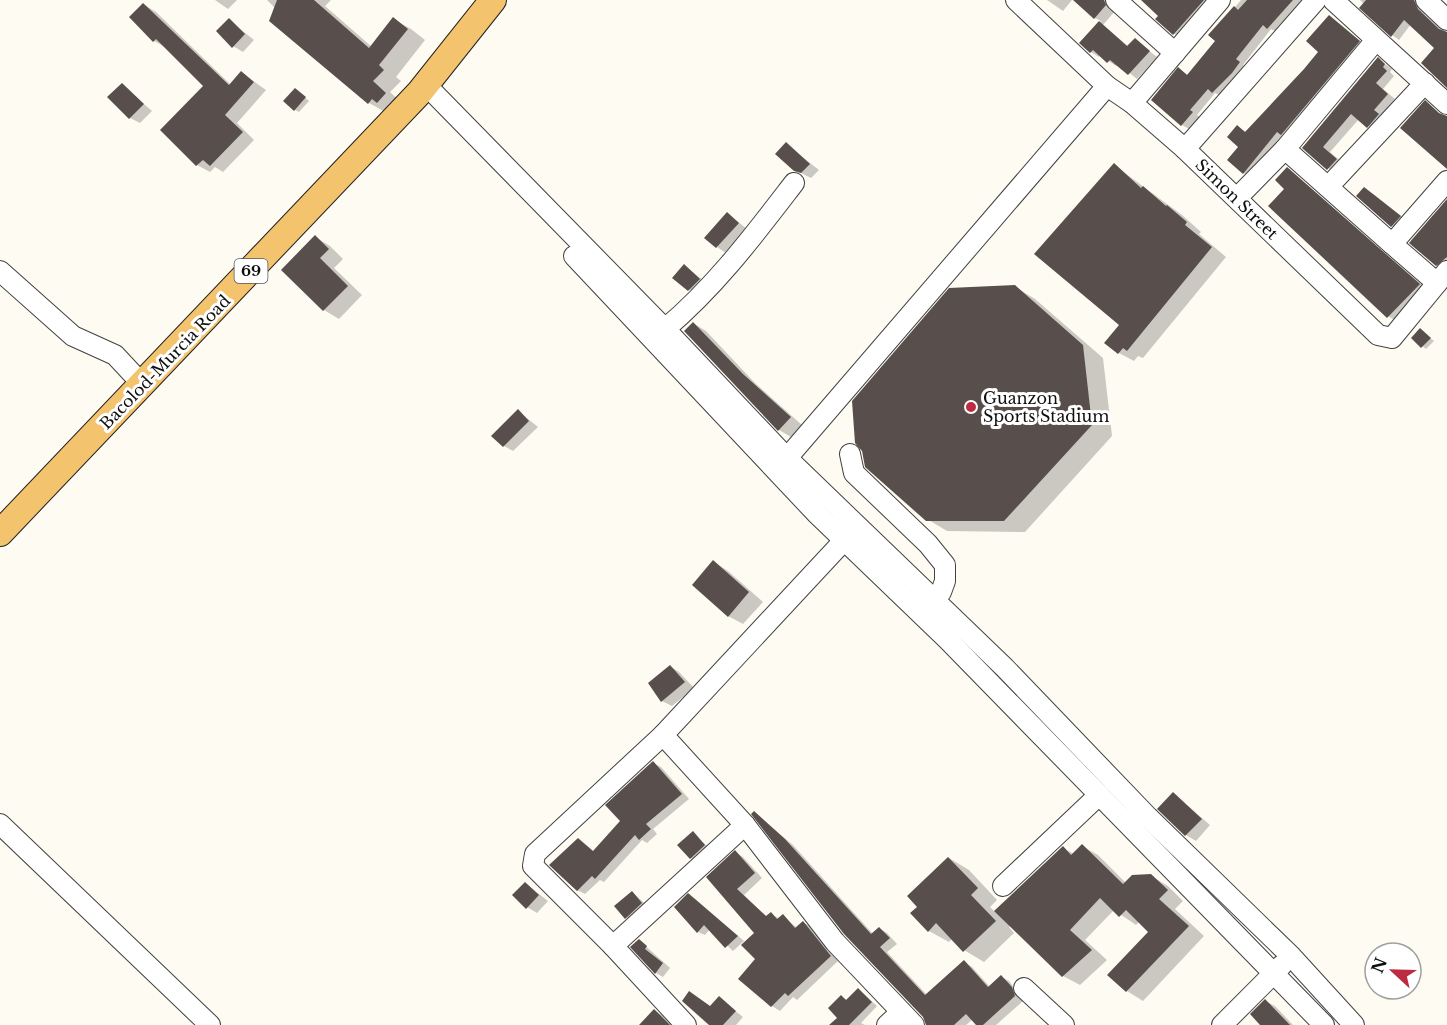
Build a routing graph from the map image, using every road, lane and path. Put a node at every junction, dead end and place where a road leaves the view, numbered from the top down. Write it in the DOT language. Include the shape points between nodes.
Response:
graph roads {
  1 [pos="494,0"];
  2 [pos="1016,0"];
  3 [pos="1116,0"];
  4 [pos="1220,0"];
  5 [pos="1316,0"];
  6 [pos="1333,0"];
  7 [pos="1426,0"];
  8 [pos="1136,7"];
  9 [pos="1447,20"];
  10 [pos="1376,40"];
  11 [pos="1176,53"];
  12 [pos="1425,83"];
  13 [pos="1107,86"];
  14 [pos="422,89"];
  15 [pos="1132,103"];
  16 [pos="1447,104"];
  17 [pos="1185,149"];
  18 [pos="1285,149"];
  19 [pos="1447,181"];
  20 [pos="794,183"];
  21 [pos="1328,187"];
  22 [pos="1237,198"];
  23 [pos="1392,244"];
  24 [pos="0,271"];
  25 [pos="1442,277"];
  26 [pos="643,318"];
  27 [pos="665,329"];
  28 [pos="143,385"];
  29 [pos="850,454"];
  30 [pos="787,458"];
  31 [pos="858,524"];
  32 [pos="0,534"];
  33 [pos="844,542"];
  34 [pos="934,598"];
  35 [pos="663,735"];
  36 [pos="1099,795"];
  37 [pos="0,824"];
  38 [pos="746,825"];
  39 [pos="1004,886"];
  40 [pos="613,946"];
  41 [pos="1291,956"];
  42 [pos="1273,973"];
  43 [pos="1024,988"];
  44 [pos="901,1021"];
  45 [pos="210,1025"];
  46 [pos="686,1025"];
  47 [pos="1064,1025"];
  48 [pos="1222,1025"];
  49 [pos="1324,1025"];
  50 [pos="1354,1025"];
  1 -- 14 [label="main road, Bacolod-Murcia Road / 69"];
  2 -- 13 [label="street, Simon Street"];
  3 -- 8 [label="street"];
  4 -- 11 [label="street"];
  5 -- 17 [label="street"];
  6 -- 10 [label="street"];
  7 -- 9 [label="street"];
  8 -- 11 [label="street"];
  10 -- 12 [label="street"];
  10 -- 18 [label="street"];
  11 -- 15 [label="street"];
  12 -- 16 [label="street"];
  12 -- 21 [label="street"];
  13 -- 15 [label="street, Simon Street"];
  13 -- 30 [label="street"];
  14 -- 26 [label="street"];
  14 -- 28 [label="main road, Bacolod-Murcia Road / 69"];
  15 -- 17 [label="street, Simon Street"];
  17 -- 22 [label="street, Simon Street"];
  18 -- 21 [label="street"];
  18 -- 22 [label="street"];
  19 -- 23 [label="street"];
  20 -- 27 [label="street" via="729,267"];
  21 -- 23 [label="street"];
  22 -- 25 [label="street, Simon Street" via="1384,338 1392,338"];
  23 -- 25 [label="street"];
  24 -- 28 [label="street" via="74,336 115,355"];
  26 -- 27 [label="street"];
  26 -- 33 [label="street"];
  27 -- 30 [label="street"];
  28 -- 32 [label="main road, Bacolod-Murcia Road / 69"];
  29 -- 34 [label="street" via="854,473 945,565 945,581"];
  30 -- 31 [label="street"];
  31 -- 33 [label="street"];
  31 -- 34 [label="street"];
  33 -- 35 [label="street"];
  33 -- 36 [label="street"];
  34 -- 41 [label="street" via="1148,817"];
  35 -- 38 [label="street"];
  35 -- 40 [label="street" via="535,854 533,866"];
  36 -- 39 [label="street"];
  36 -- 42 [label="street"];
  37 -- 45 [label="street"];
  38 -- 40 [label="street"];
  38 -- 44 [label="street"];
  40 -- 46 [label="street"];
  41 -- 42 [label="street"];
  41 -- 50 [label="street"];
  42 -- 48 [label="street"];
  42 -- 49 [label="street"];
  43 -- 47 [label="street"];
}
